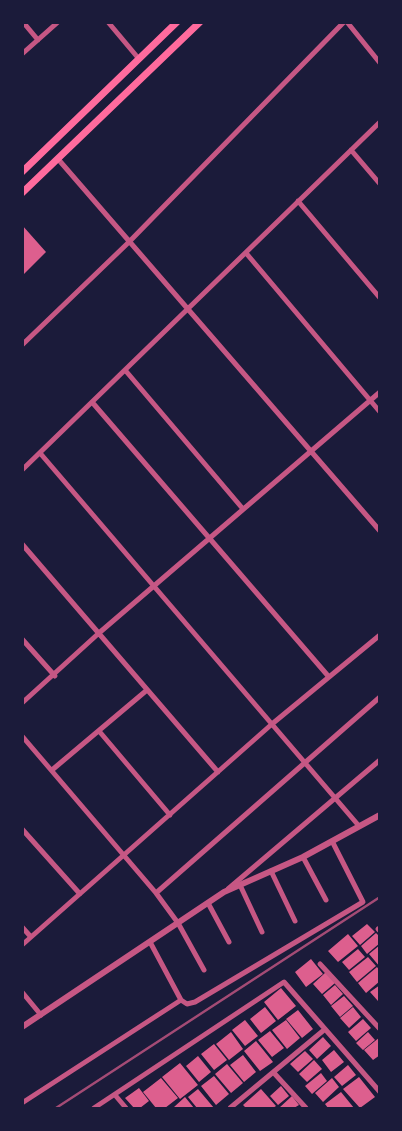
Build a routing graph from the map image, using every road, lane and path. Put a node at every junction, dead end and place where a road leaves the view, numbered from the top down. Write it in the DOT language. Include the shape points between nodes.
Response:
graph roads {
  1 [pos="23,22"];
  2 [pos="58,22"];
  3 [pos="108,22"];
  4 [pos="177,22"];
  5 [pos="200,22"];
  6 [pos="346,22"];
  7 [pos="38,40"];
  8 [pos="22,54"];
  9 [pos="139,59"];
  10 [pos="380,62"];
  11 [pos="380,122"];
  12 [pos="351,150"];
  13 [pos="58,159"];
  14 [pos="22,172"];
  15 [pos="380,184"];
  16 [pos="22,194"];
  17 [pos="298,201"];
  18 [pos="129,242"];
  19 [pos="246,253"];
  20 [pos="380,298"];
  21 [pos="187,310"];
  22 [pos="22,345"];
  23 [pos="125,370"];
  24 [pos="380,392"];
  25 [pos="370,400"];
  26 [pos="92,402"];
  27 [pos="380,412"];
  28 [pos="311,451"];
  29 [pos="40,453"];
  30 [pos="22,470"];
  31 [pos="243,509"];
  32 [pos="380,531"];
  33 [pos="210,537"];
  34 [pos="22,544"];
  35 [pos="154,586"];
  36 [pos="99,633"];
  37 [pos="380,635"];
  38 [pos="22,639"];
  39 [pos="55,676"];
  40 [pos="329,677"];
  41 [pos="147,690"];
  42 [pos="380,697"];
  43 [pos="22,703"];
  44 [pos="272,724"];
  45 [pos="99,731"];
  46 [pos="22,736"];
  47 [pos="380,760"];
  48 [pos="305,763"];
  49 [pos="52,770"];
  50 [pos="218,772"];
  51 [pos="335,798"];
  52 [pos="170,815"];
  53 [pos="380,815"];
  54 [pos="359,826"];
  55 [pos="22,829"];
  56 [pos="332,841"];
  57 [pos="125,854"];
  58 [pos="303,857"];
  59 [pos="271,871"];
  60 [pos="240,885"];
  61 [pos="224,892"];
  62 [pos="156,893"];
  63 [pos="80,894"];
  64 [pos="326,900"];
  65 [pos="208,902"];
  66 [pos="295,921"];
  67 [pos="178,922"];
  68 [pos="22,927"];
  69 [pos="262,932"];
  70 [pos="31,937"];
  71 [pos="150,942"];
  72 [pos="229,942"];
  73 [pos="22,945"];
  74 [pos="320,964"];
  75 [pos="204,970"];
  76 [pos="22,992"];
  77 [pos="181,1000"];
  78 [pos="41,1014"];
  79 [pos="22,1027"];
  80 [pos="324,1030"];
  81 [pos="380,1030"];
  82 [pos="274,1074"];
  83 [pos="380,1092"];
  84 [pos="115,1095"];
  85 [pos="22,1103"];
  86 [pos="94,1108"];
  87 [pos="126,1108"];
  88 [pos="230,1108"];
  89 [pos="306,1108"];
  1 -- 7 [label="street"];
  2 -- 7 [label="street"];
  3 -- 9 [label="street"];
  4 -- 9 [label="main road"];
  5 -- 13 [label="main road"];
  6 -- 10 [label="street"];
  6 -- 18 [label="street"];
  7 -- 8 [label="street"];
  9 -- 14 [label="main road"];
  11 -- 12 [label="street"];
  12 -- 15 [label="street"];
  12 -- 17 [label="street"];
  13 -- 16 [label="main road"];
  13 -- 18 [label="street"];
  17 -- 19 [label="street"];
  17 -- 20 [label="street"];
  18 -- 21 [label="street"];
  18 -- 22 [label="street"];
  19 -- 21 [label="street"];
  19 -- 25 [label="street"];
  21 -- 23 [label="street"];
  21 -- 28 [label="street"];
  23 -- 26 [label="street"];
  23 -- 31 [label="street"];
  24 -- 25 [label="street"];
  25 -- 27 [label="street"];
  25 -- 28 [label="street"];
  26 -- 29 [label="street"];
  26 -- 33 [label="street"];
  28 -- 31 [label="street"];
  28 -- 32 [label="street"];
  29 -- 30 [label="street"];
  29 -- 35 [label="street"];
  31 -- 33 [label="street"];
  33 -- 35 [label="street"];
  33 -- 40 [label="street"];
  34 -- 36 [label="street"];
  35 -- 36 [label="street"];
  35 -- 44 [label="street"];
  36 -- 39 [label="street"];
  36 -- 41 [label="street"];
  37 -- 40 [label="street"];
  38 -- 39 [label="street"];
  39 -- 43 [label="street"];
  40 -- 44 [label="street"];
  41 -- 45 [label="street"];
  41 -- 50 [label="street"];
  42 -- 48 [label="street"];
  44 -- 48 [label="street"];
  44 -- 50 [label="street"];
  45 -- 49 [label="street"];
  45 -- 52 [label="street"];
  46 -- 49 [label="street"];
  47 -- 51 [label="street"];
  48 -- 51 [label="street"];
  48 -- 62 [label="street"];
  49 -- 57 [label="street"];
  50 -- 52 [label="street"];
  51 -- 54 [label="street"];
  51 -- 61 [label="street"];
  52 -- 57 [label="street"];
  53 -- 54 [label="street"];
  54 -- 56 [label="street"];
  55 -- 63 [label="street"];
  56 -- 58 [label="street"];
  56 -- 77 [label="street" via="363,902 195,1002 187,1004"];
  57 -- 62 [label="street"];
  57 -- 63 [label="street"];
  58 -- 59 [label="street"];
  58 -- 64 [label="street"];
  59 -- 60 [label="street"];
  59 -- 66 [label="street"];
  60 -- 61 [label="street"];
  60 -- 69 [label="street"];
  61 -- 65 [label="street"];
  62 -- 67 [label="street"];
  63 -- 70 [label="street"];
  65 -- 67 [label="street"];
  65 -- 72 [label="street"];
  67 -- 71 [label="street"];
  67 -- 75 [label="street"];
  68 -- 70 [label="street"];
  70 -- 73 [label="street"];
  71 -- 77 [label="street"];
  71 -- 78 [label="street"];
  74 -- 81 [label="street"];
  76 -- 78 [label="street"];
  77 -- 85 [label="street"];
  78 -- 79 [label="street"];
  80 -- 82 [label="street"];
  80 -- 83 [label="street"];
  80 -- 84 [label="street" via="284,982"];
  82 -- 88 [label="street"];
  82 -- 89 [label="street"];
  84 -- 86 [label="street"];
  84 -- 87 [label="street"];
}
